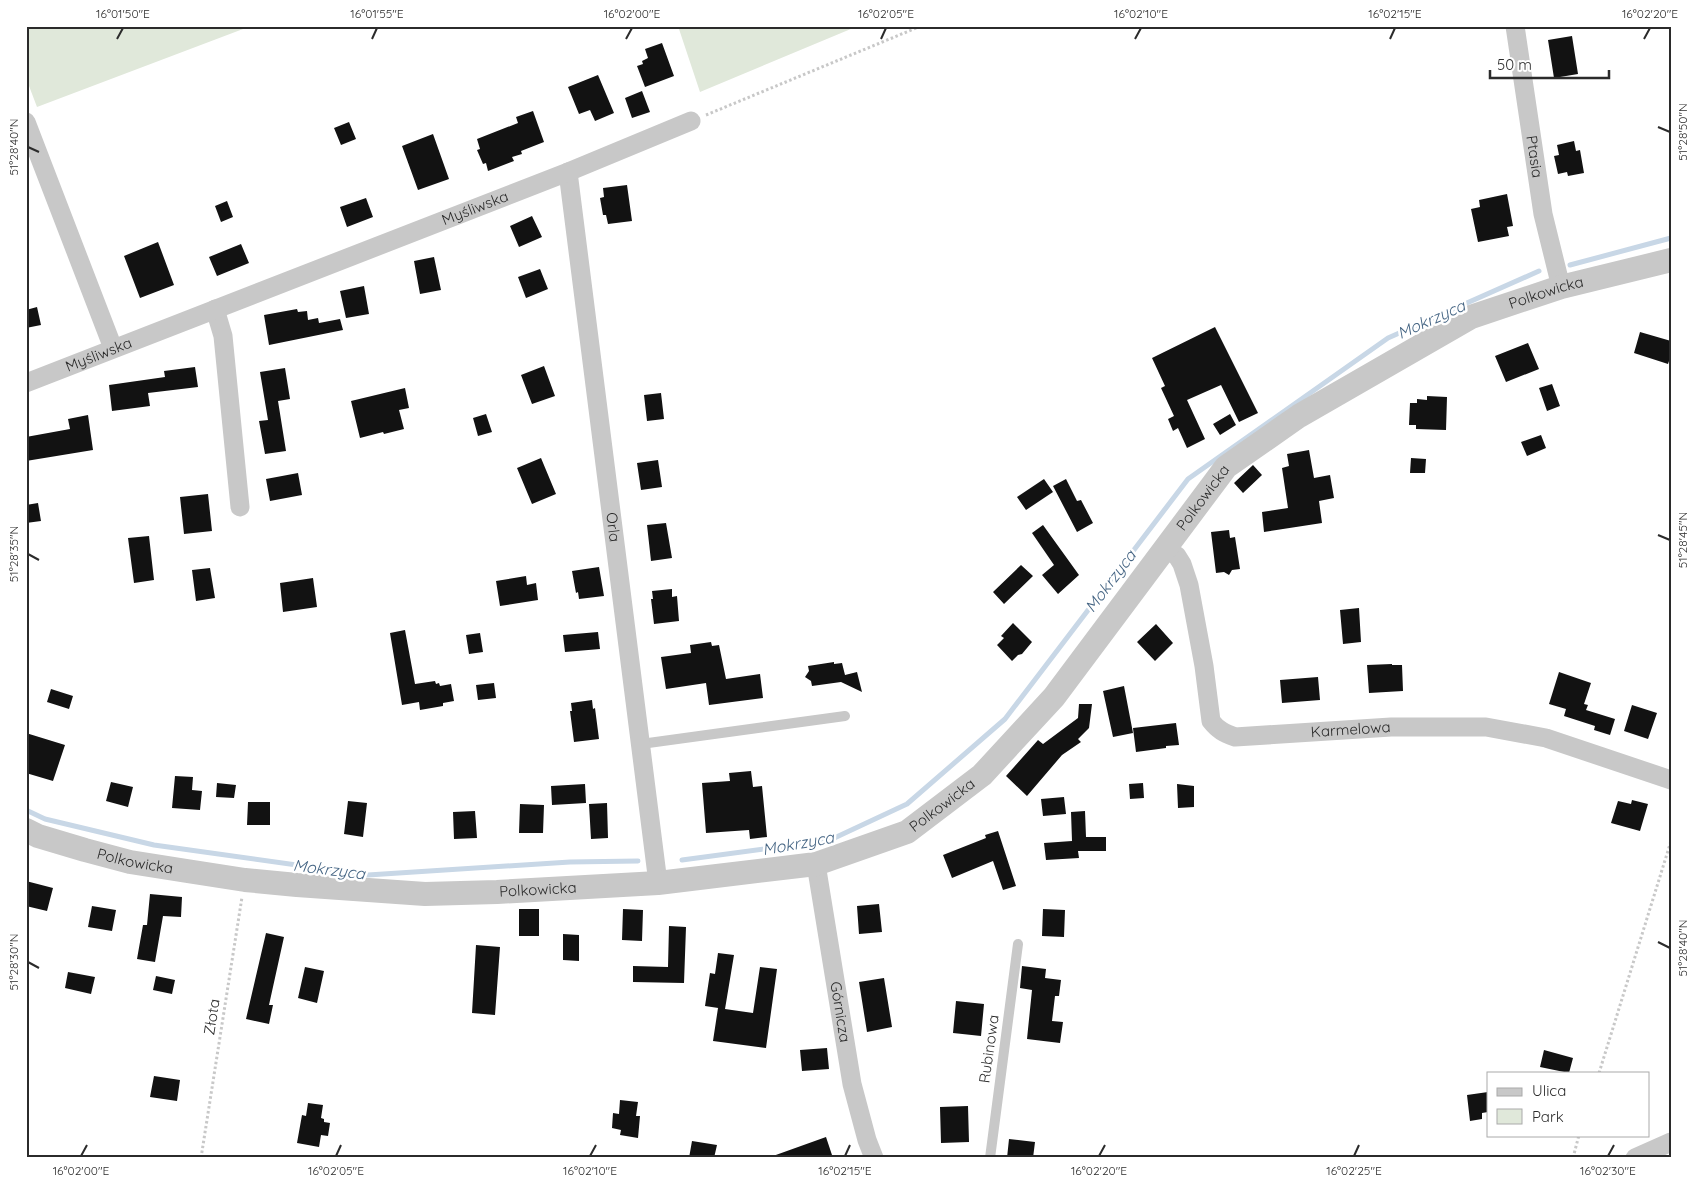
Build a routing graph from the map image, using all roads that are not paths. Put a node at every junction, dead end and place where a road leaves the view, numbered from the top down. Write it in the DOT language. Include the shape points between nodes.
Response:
graph roads {
  1 [pos="1515,26"];
  2 [pos="691,121"];
  3 [pos="26,122"];
  4 [pos="568,172"];
  5 [pos="1671,260"];
  6 [pos="1561,286"];
  7 [pos="216,309"];
  8 [pos="113,348"];
  9 [pos="26,383"];
  10 [pos="240,507"];
  11 [pos="1165,548"];
  12 [pos="845,716"];
  13 [pos="640,744"];
  14 [pos="1671,780"];
  15 [pos="26,830"];
  16 [pos="816,864"];
  17 [pos="658,883"];
  18 [pos="1018,944"];
  19 [pos="1671,1142"];
  20 [pos="874,1158"];
  21 [pos="990,1158"];
  22 [pos="1635,1158"];
  1 -- 6 [label="street, Ptasia" via="1543,214"];
  2 -- 4 [label="street, Myśliwska"];
  3 -- 8 [label="street"];
  4 -- 7 [label="street, Myśliwska"];
  4 -- 13 [label="street, Orla"];
  5 -- 6 [label="street, Polkowicka"];
  6 -- 11 [label="street, Polkowicka" via="1471,317 1299,416 1226,467"];
  7 -- 8 [label="street, Myśliwska"];
  7 -- 10 [label="street" via="223,336"];
  8 -- 9 [label="street, Myśliwska"];
  11 -- 14 [label="street, Karmelowa" via="1177,556 1189,585 1211,721 1224,733 1235,736 1390,727 1486,728 1546,738"];
  11 -- 16 [label="street, Polkowicka" via="1054,697 982,775 907,832"];
  12 -- 13 [label="lane"];
  13 -- 17 [label="street, Orla"];
  15 -- 17 [label="street, Polkowicka" via="130,862 244,880 425,894"];
  16 -- 17 [label="street, Polkowicka"];
  16 -- 20 [label="street, Górnicza" via="852,1084"];
  18 -- 21 [label="lane, Rubinowa"];
  19 -- 22 [label="street"];
}
